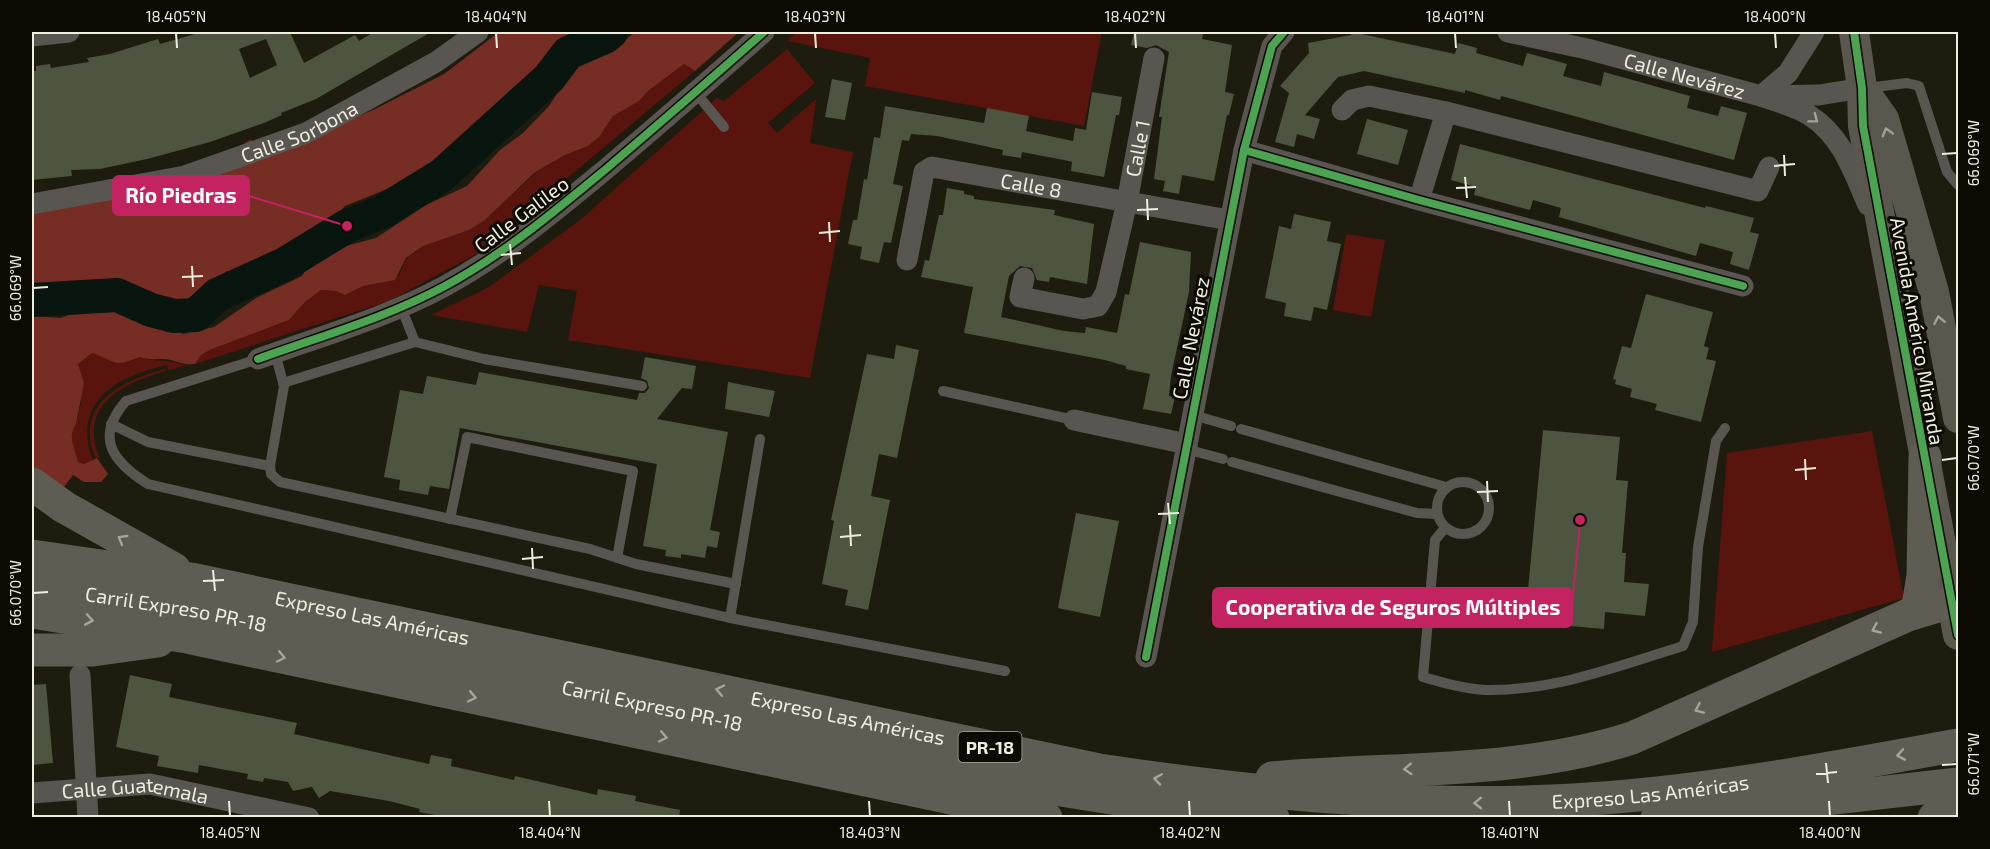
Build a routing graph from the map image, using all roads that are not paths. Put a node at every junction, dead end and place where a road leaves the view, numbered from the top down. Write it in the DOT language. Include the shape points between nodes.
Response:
graph roads {
  1 [pos="69,32"];
  2 [pos="478,32"];
  3 [pos="764,32"];
  4 [pos="1284,32"];
  5 [pos="1508,32"];
  6 [pos="1814,32"];
  7 [pos="1854,32"];
  8 [pos="32,36"];
  9 [pos="1154,58"];
  10 [pos="1862,88"];
  11 [pos="696,93"];
  12 [pos="1761,96"];
  13 [pos="1342,110"];
  14 [pos="1446,112"];
  15 [pos="724,127"];
  16 [pos="1244,150"];
  17 [pos="1768,167"];
  18 [pos="1959,185"];
  19 [pos="1419,200"];
  20 [pos="1127,202"];
  21 [pos="32,204"];
  22 [pos="1229,220"];
  23 [pos="1886,246"];
  24 [pos="907,260"];
  25 [pos="1743,286"];
  26 [pos="1022,288"];
  27 [pos="401,306"];
  28 [pos="416,342"];
  29 [pos="267,356"];
  30 [pos="1954,366"];
  31 [pos="283,383"];
  32 [pos="642,386"];
  33 [pos="943,391"];
  34 [pos="1193,415"];
  35 [pos="1959,418"];
  36 [pos="1074,420"];
  37 [pos="111,424"];
  38 [pos="1725,428"];
  39 [pos="760,439"];
  40 [pos="1187,446"];
  41 [pos="1925,457"];
  42 [pos="270,466"];
  43 [pos="32,484"];
  44 [pos="1446,487"];
  45 [pos="1437,514"];
  46 [pos="450,519"];
  47 [pos="1445,528"];
  48 [pos="32,556"];
  49 [pos="617,558"];
  50 [pos="191,579"];
  51 [pos="736,584"];
  52 [pos="32,585"];
  53 [pos="1955,601"];
  54 [pos="32,612"];
  55 [pos="1917,612"];
  56 [pos="730,618"];
  57 [pos="1959,635"];
  58 [pos="187,637"];
  59 [pos="32,650"];
  60 [pos="1146,657"];
  61 [pos="1005,671"];
  62 [pos="80,675"];
  63 [pos="1959,745"];
  64 [pos="1959,768"];
  65 [pos="1959,784"];
  66 [pos="1198,785"];
  67 [pos="86,790"];
  68 [pos="32,793"];
  69 [pos="1750,809"];
  70 [pos="1959,813"];
  71 [pos="301,817"];
  72 [pos="88,818"];
  73 [pos="1046,818"];
  74 [pos="1273,818"];
  75 [pos="1657,818"];
  76 [pos="1934,818"];
  1 -- 8 [label="street"];
  2 -- 21 [label="street, Calle Sorbona" via="436,62 306,133 185,176"];
  3 -- 11 [label="street, Calle Galileo"];
  4 -- 16 [label="street, Calle Nevárez" via="1272,46"];
  5 -- 12 [label="street, Calle Nevárez"];
  6 -- 12 [label="street" via="1788,73"];
  7 -- 10 [label="street, Avenida Américo Miranda"];
  9 -- 20 [label="street, Calle 1"];
  10 -- 12 [label="street, Calle Nevárez" via="1818,95"];
  10 -- 18 [label="lane" via="1907,83 1919,86 1947,171"];
  10 -- 23 [label="street, Avenida Américo Miranda" via="1863,126"];
  30 -- 10 [label="street, Avenida Américo Miranda, one-way" via="1884,119"];
  11 -- 15 [label="lane"];
  11 -- 27 [label="street, Calle Galileo" via="508,248 443,287"];
  12 -- 23 [label="street, one-way" via="1808,114 1831,133 1851,164"];
  13 -- 14 [label="street" via="1352,100 1369,96"];
  14 -- 17 [label="street" via="1758,191"];
  14 -- 19 [label="street"];
  16 -- 19 [label="street"];
  16 -- 22 [label="street, Calle Nevárez"];
  19 -- 25 [label="street"];
  20 -- 22 [label="street, Calle 8"];
  20 -- 24 [label="street, Calle 8" via="927,167"];
  20 -- 26 [label="street, Calle 1" via="1106,292 1098,306 1083,309"];
  22 -- 34 [label="street, Calle Nevárez"];
  23 -- 41 [label="street, Avenida Américo Miranda"];
  27 -- 28 [label="lane"];
  27 -- 29 [label="street, Calle Galileo"];
  28 -- 31 [label="lane"];
  28 -- 32 [label="lane" via="484,359"];
  29 -- 31 [label="lane"];
  29 -- 37 [label="lane" via="126,401"];
  30 -- 35 [label="street, Avenida Américo Miranda"];
  31 -- 42 [label="lane"];
  33 -- 36 [label="lane"];
  34 -- 40 [label="street, Calle Nevárez"];
  34 -- 44 [label="lane"];
  36 -- 40 [label="street"];
  37 -- 42 [label="lane" via="148,442"];
  37 -- 56 [label="lane" via="113,453 125,470 148,484"];
  38 -- 47 [label="lane" via="1716,441 1698,547 1692,622 1683,646 1549,686 1486,690 1423,677 1435,540"];
  39 -- 51 [label="lane"];
  40 -- 45 [label="lane" via="1418,513"];
  40 -- 60 [label="street, Calle Nevárez"];
  41 -- 53 [label="street, Avenida Américo Miranda"];
  41 -- 55 [label="highway" via="1923,576"];
  42 -- 46 [label="lane" via="271,474 280,482"];
  50 -- 43 [label="highway, one-way" via="64,507"];
  44 -- 45 [label="lane" via="1436,504"];
  44 -- 47 [label="lane" via="1464,481 1473,483 1486,495 1489,514 1471,533 1453,533"];
  45 -- 47 [label="lane"];
  46 -- 49 [label="lane"];
  46 -- 49 [label="lane" via="467,437 633,471"];
  48 -- 50 [label="highway, Expreso Las Américas / PR-18"];
  49 -- 51 [label="lane"];
  66 -- 50 [label="highway, Expreso Las Américas / PR-18, one-way" via="1099,770"];
  51 -- 56 [label="lane"];
  52 -- 74 [label="highway, Carril Expreso PR-18" via="193,609 1061,790"];
  53 -- 55 [label="highway"];
  53 -- 57 [label="street, Avenida Américo Miranda"];
  54 -- 58 [label="highway, one-way"];
  55 -- 66 [label="highway, one-way" via="1599,749 1464,766"];
  56 -- 61 [label="lane"];
  58 -- 59 [label="highway" via="93,650"];
  58 -- 73 [label="highway, one-way"];
  62 -- 67 [label="street"];
  63 -- 66 [label="highway, Expreso Las Américas / PR-18, one-way" via="1605,798 1473,803 1330,799"];
  64 -- 69 [label="highway"];
  65 -- 69 [label="highway"];
  67 -- 68 [label="street, Calle Guatemala"];
  67 -- 71 [label="street, Calle Guatemala" via="150,784"];
  67 -- 72 [label="street"];
  69 -- 75 [label="highway"];
  70 -- 76 [label="highway"];
}
